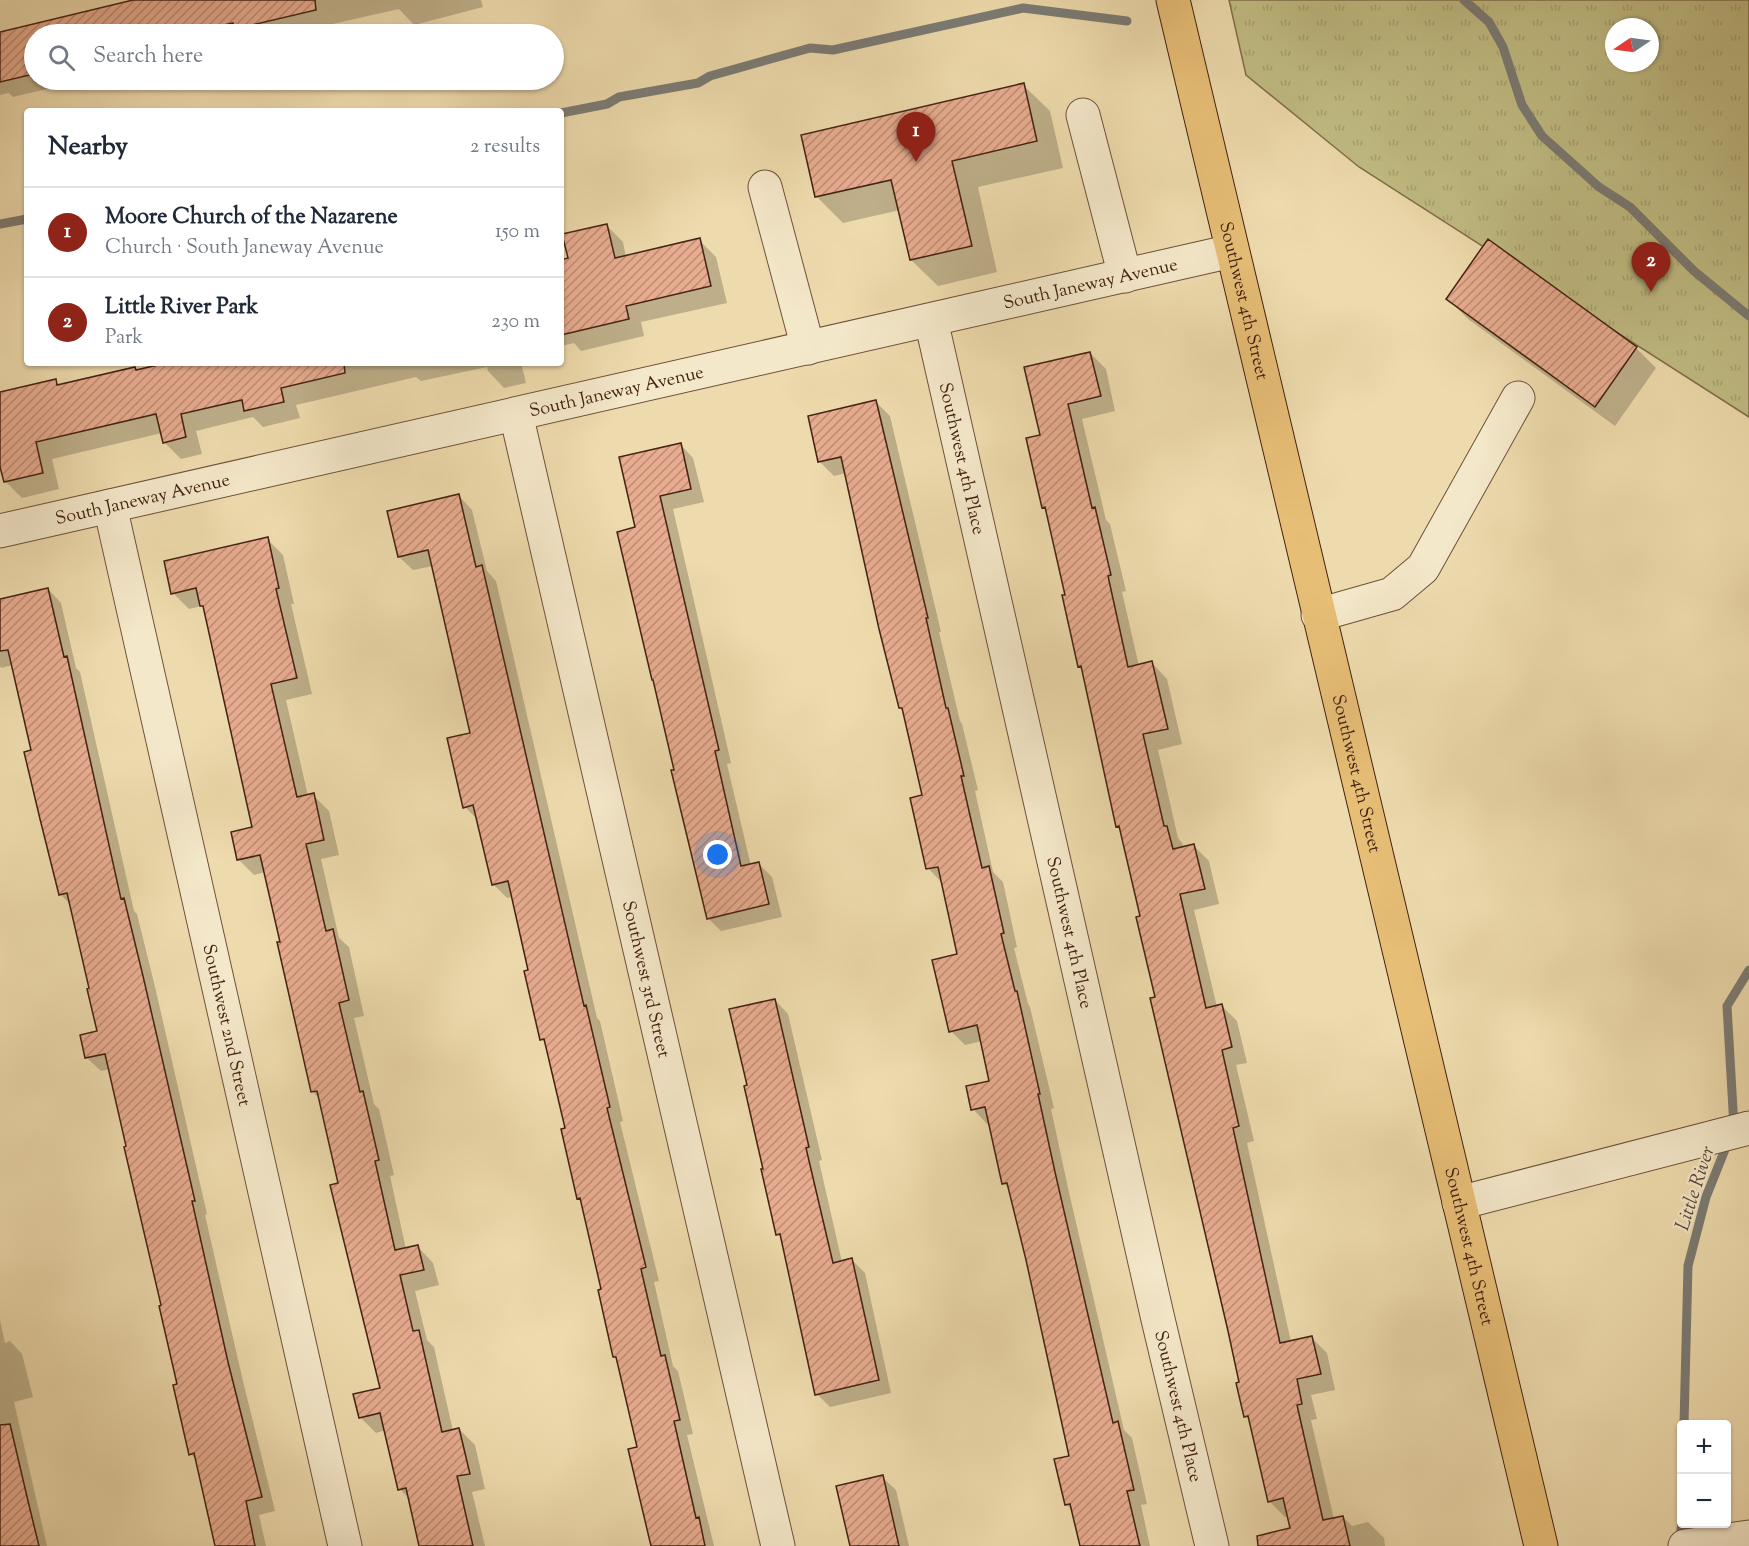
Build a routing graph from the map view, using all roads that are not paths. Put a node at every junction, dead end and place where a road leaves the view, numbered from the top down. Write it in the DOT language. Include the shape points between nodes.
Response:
graph roads {
  1 [pos="1173,0"];
  2 [pos="1083,115"];
  3 [pos="765,187"];
  4 [pos="1232,251"];
  5 [pos="1125,276"];
  6 [pos="931,320"];
  7 [pos="808,348"];
  8 [pos="1518,398"];
  9 [pos="516,414"];
  10 [pos="110,506"];
  11 [pos="0,531"];
  12 [pos="1318,615"];
  13 [pos="1749,1128"];
  14 [pos="1459,1203"];
  15 [pos="1749,1537"];
  16 [pos="345,1546"];
  17 [pos="778,1546"];
  18 [pos="1212,1546"];
  19 [pos="1540,1546"];
  20 [pos="1684,1546"];
  1 -- 4 [label="main road, Southwest 4th Street"];
  2 -- 5 [label="street"];
  3 -- 7 [label="street"];
  4 -- 5 [label="street, South Janeway Avenue"];
  4 -- 12 [label="main road, Southwest 4th Street"];
  5 -- 6 [label="street, South Janeway Avenue"];
  6 -- 7 [label="street, South Janeway Avenue"];
  6 -- 18 [label="street, Southwest 4th Place"];
  7 -- 9 [label="street, South Janeway Avenue"];
  8 -- 12 [label="street" via="1424,568 1392,594"];
  9 -- 10 [label="street, South Janeway Avenue"];
  9 -- 17 [label="street, Southwest 3rd Street"];
  10 -- 11 [label="street, South Janeway Avenue"];
  10 -- 16 [label="street, Southwest 2nd Street"];
  12 -- 14 [label="main road, Southwest 4th Street"];
  13 -- 14 [label="street"];
  14 -- 19 [label="main road, Southwest 4th Street"];
  15 -- 20 [label="street"];
}
